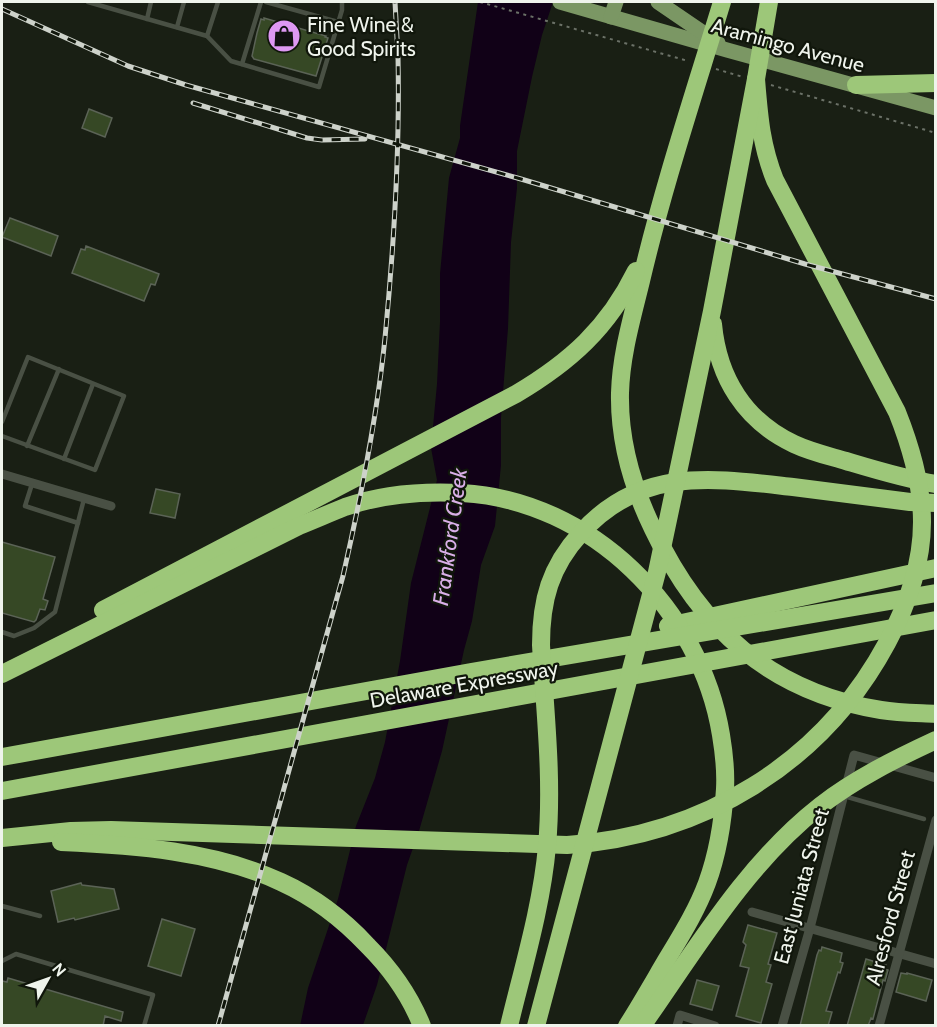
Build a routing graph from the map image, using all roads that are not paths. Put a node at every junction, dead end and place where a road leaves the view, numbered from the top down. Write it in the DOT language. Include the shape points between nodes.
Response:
graph roads {
  1 [pos="88,2"];
  2 [pos="151,2"];
  3 [pos="184,2"];
  4 [pos="218,2"];
  5 [pos="261,2"];
  6 [pos="266,2"];
  7 [pos="342,2"];
  8 [pos="560,2"];
  9 [pos="616,2"];
  10 [pos="658,2"];
  11 [pos="722,2"];
  12 [pos="769,2"];
  13 [pos="611,17"];
  14 [pos="147,19"];
  15 [pos="338,22"];
  16 [pos="177,27"];
  17 [pos="207,36"];
  18 [pos="728,50"];
  19 [pos="242,64"];
  20 [pos="756,79"];
  21 [pos="936,83"];
  22 [pos="856,85"];
  23 [pos="936,108"];
  24 [pos="649,245"];
  25 [pos="712,311"];
  26 [pos="59,369"];
  27 [pos="93,384"];
  28 [pos="2,422"];
  29 [pos="2,436"];
  30 [pos="27,446"];
  31 [pos="64,459"];
  32 [pos="2,474"];
  33 [pos="32,483"];
  34 [pos="936,484"];
  35 [pos="84,498"];
  36 [pos="936,503"];
  37 [pos="111,506"];
  38 [pos="78,523"];
  39 [pos="936,568"];
  40 [pos="936,593"];
  41 [pos="936,620"];
  42 [pos="2,632"];
  43 [pos="2,663"];
  44 [pos="471,672"];
  45 [pos="2,674"];
  46 [pos="936,714"];
  47 [pos="936,740"];
  48 [pos="2,757"];
  49 [pos="936,778"];
  50 [pos="2,791"];
  51 [pos="844,796"];
  52 [pos="924,819"];
  53 [pos="936,820"];
  54 [pos="2,840"];
  55 [pos="2,906"];
  56 [pos="752,912"];
  57 [pos="40,916"];
  58 [pos="810,928"];
  59 [pos="899,954"];
  60 [pos="2,961"];
  61 [pos="936,964"];
  62 [pos="638,1020"];
  63 [pos="144,1026"];
  64 [pos="422,1026"];
  65 [pos="509,1026"];
  66 [pos="536,1026"];
  67 [pos="677,1026"];
  68 [pos="715,1026"];
  69 [pos="782,1026"];
  70 [pos="879,1026"];
  1 -- 14 [label="lane"];
  2 -- 14 [label="lane"];
  3 -- 16 [label="lane"];
  4 -- 17 [label="lane"];
  5 -- 19 [label="lane"];
  6 -- 15 [label="lane"];
  7 -- 15 [label="lane"];
  8 -- 13 [label="main road, Aramingo Avenue"];
  9 -- 13 [label="main road"];
  10 -- 18 [label="main road"];
  11 -- 24 [label="highway"];
  12 -- 20 [label="highway"];
  13 -- 18 [label="main road, Aramingo Avenue"];
  14 -- 16 [label="lane"];
  15 -- 19 [label="lane" via="319,87"];
  16 -- 17 [label="lane"];
  17 -- 19 [label="lane" via="231,61"];
  18 -- 22 [label="main road, Aramingo Avenue"];
  20 -- 25 [label="highway"];
  20 -- 54 [label="highway" via="767,160 897,412 912,453 921,498 918,561 901,615 881,655 837,716 761,782 717,807 668,827 594,843 111,830"];
  21 -- 22 [label="highway"];
  22 -- 23 [label="main road, Aramingo Avenue"];
  24 -- 43 [label="highway" via="629,286 600,327 543,378"];
  24 -- 46 [label="highway" via="623,363 620,421 633,480 675,572 730,640 776,674 826,697 856,705 882,711"];
  25 -- 34 [label="highway" via="715,342 736,396 773,432 812,451"];
  25 -- 66 [label="highway" via="657,572"];
  26 -- 27 [label="lane"];
  26 -- 28 [label="lane" via="28,357"];
  26 -- 30 [label="lane"];
  27 -- 31 [label="lane"];
  27 -- 31 [label="lane" via="124,396 95,470"];
  29 -- 30 [label="lane"];
  30 -- 31 [label="lane"];
  32 -- 33 [label="street"];
  33 -- 35 [label="street"];
  33 -- 38 [label="lane" via="26,506"];
  35 -- 37 [label="street"];
  35 -- 38 [label="lane"];
  36 -- 65 [label="highway" via="733,480 678,481 631,496 602,513 575,539 555,569 542,614 549,766 547,849"];
  38 -- 42 [label="lane" via="55,612 34,628 14,636"];
  39 -- 44 [label="highway"];
  40 -- 44 [label="highway, Delaware Expressway"];
  41 -- 50 [label="highway, Delaware Expressway"];
  44 -- 48 [label="highway, Delaware Expressway"];
  45 -- 62 [label="highway" via="299,526 369,500 416,493 482,495 527,506 567,523 625,562 671,613 704,672 722,742 725,787 712,867 686,928"];
  47 -- 62 [label="highway" via="846,788 789,834 730,900"];
  49 -- 51 [label="street, East Juniata Street" via="854,755"];
  51 -- 52 [label="lane"];
  51 -- 58 [label="street, East Juniata Street"];
  53 -- 59 [label="street, Alresford Street"];
  54 -- 64 [label="highway" via="160,851 211,859 280,881 321,904 361,938 395,977"];
  55 -- 57 [label="lane"];
  56 -- 58 [label="street"];
  58 -- 59 [label="street"];
  58 -- 69 [label="street, East Juniata Street"];
  59 -- 61 [label="street"];
  59 -- 70 [label="street, Alresford Street"];
  60 -- 63 [label="lane" via="16,954 153,995"];
  67 -- 68 [label="street" via="680,1015"];
}
